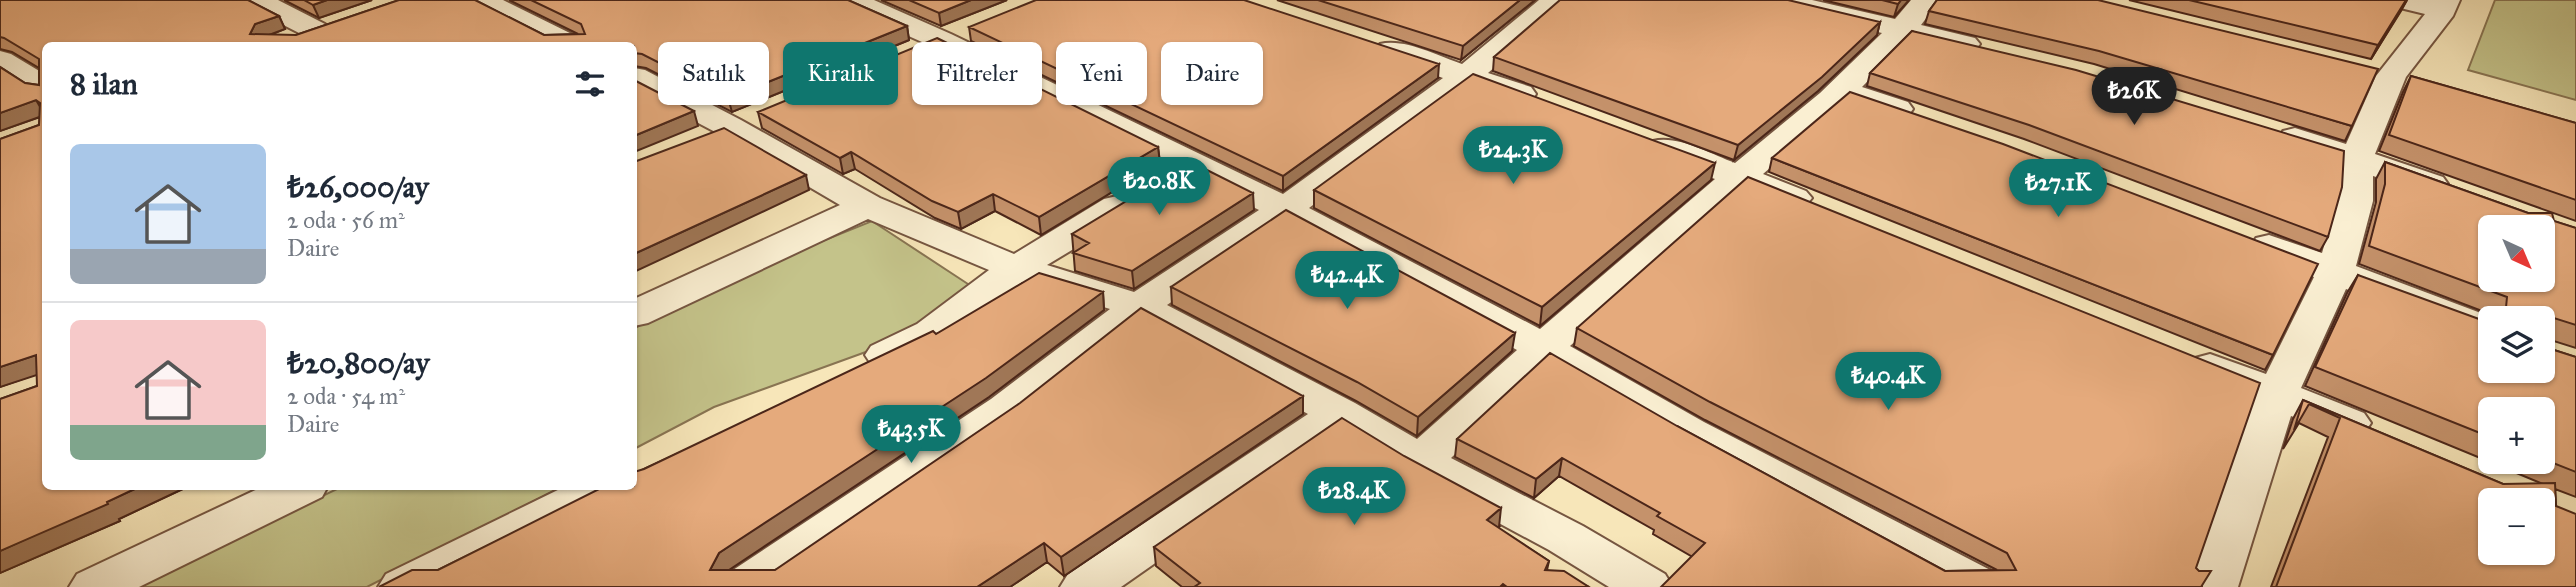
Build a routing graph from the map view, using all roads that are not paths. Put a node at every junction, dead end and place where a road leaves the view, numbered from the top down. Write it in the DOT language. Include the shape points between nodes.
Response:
graph roads {
  1 [pos="256,0"];
  2 [pos="481,0"];
  3 [pos="851,0"];
  4 [pos="1556,0"];
  5 [pos="1776,0"];
  6 [pos="1926,0"];
  7 [pos="2402,0"];
  8 [pos="2444,5"];
  9 [pos="977,25"];
  10 [pos="1905,29"];
  11 [pos="941,40"];
  12 [pos="1365,41"];
  13 [pos="283,42"];
  14 [pos="565,42"];
  15 [pos="1993,51"];
  16 [pos="903,56"];
  17 [pos="0,60"];
  18 [pos="1467,75"];
  19 [pos="637,79"];
  20 [pos="42,86"];
  21 [pos="1840,90"];
  22 [pos="1558,108"];
  23 [pos="767,112"];
  24 [pos="1932,121"];
  25 [pos="730,127"];
  26 [pos="2261,128"];
  27 [pos="1636,137"];
  28 [pos="694,142"];
  29 [pos="2357,158"];
  30 [pos="1192,162"];
  31 [pos="1740,176"];
  32 [pos="2460,195"];
  33 [pos="867,206"];
  34 [pos="1285,209"];
  35 [pos="1828,212"];
  36 [pos="2245,236"];
  37 [pos="1016,268"];
  38 [pos="2336,271"];
  39 [pos="1139,306"];
  40 [pos="637,313"];
  41 [pos="2478,326"];
  42 [pos="1542,347"];
  43 [pos="2174,352"];
  44 [pos="857,368"];
  45 [pos="2277,393"];
  46 [pos="1340,413"];
  47 [pos="2379,436"];
  48 [pos="1420,461"];
  49 [pos="298,490"];
  50 [pos="599,490"];
  51 [pos="1584,573"];
  52 [pos="94,587"];
  53 [pos="403,587"];
  54 [pos="744,587"];
  55 [pos="1085,587"];
  56 [pos="1648,587"];
  57 [pos="1981,587"];
  58 [pos="2213,587"];
  1 -- 13 [label="street" via="328,26"];
  2 -- 14 [label="street"];
  3 -- 11 [label="street"];
  4 -- 18 [label="street"];
  5 -- 10 [label="street"];
  6 -- 10 [label="street"];
  7 -- 8 [label="street"];
  8 -- 29 [label="street" via="2391,76"];
  9 -- 11 [label="street"];
  10 -- 15 [label="street"];
  10 -- 21 [label="street"];
  11 -- 16 [label="street"];
  11 -- 30 [label="street"];
  12 -- 18 [label="street"];
  17 -- 20 [label="street"];
  18 -- 22 [label="street"];
  18 -- 34 [label="street"];
  19 -- 25 [label="street"];
  21 -- 24 [label="street"];
  21 -- 31 [label="street"];
  23 -- 25 [label="street"];
  25 -- 28 [label="street"];
  25 -- 33 [label="street"];
  26 -- 29 [label="street"];
  27 -- 31 [label="street"];
  29 -- 32 [label="street"];
  29 -- 38 [label="street" via="2355,201"];
  30 -- 34 [label="street"];
  30 -- 37 [label="street"];
  31 -- 35 [label="street"];
  31 -- 42 [label="street"];
  33 -- 37 [label="street"];
  33 -- 40 [label="street"];
  34 -- 39 [label="street"];
  34 -- 42 [label="street"];
  36 -- 38 [label="street"];
  37 -- 39 [label="street"];
  37 -- 44 [label="street" via="931,333"];
  38 -- 41 [label="street"];
  38 -- 45 [label="street"];
  39 -- 46 [label="street"];
  39 -- 54 [label="street" via="1006,409"];
  42 -- 48 [label="street"];
  42 -- 57 [label="street" via="1689,432"];
  43 -- 45 [label="street"];
  45 -- 47 [label="street"];
  45 -- 58 [label="street"];
  46 -- 48 [label="street"];
  46 -- 55 [label="street"];
  48 -- 51 [label="street" via="1566,538"];
  49 -- 52 [label="street"];
  50 -- 53 [label="street"];
  51 -- 56 [label="street"];
}
